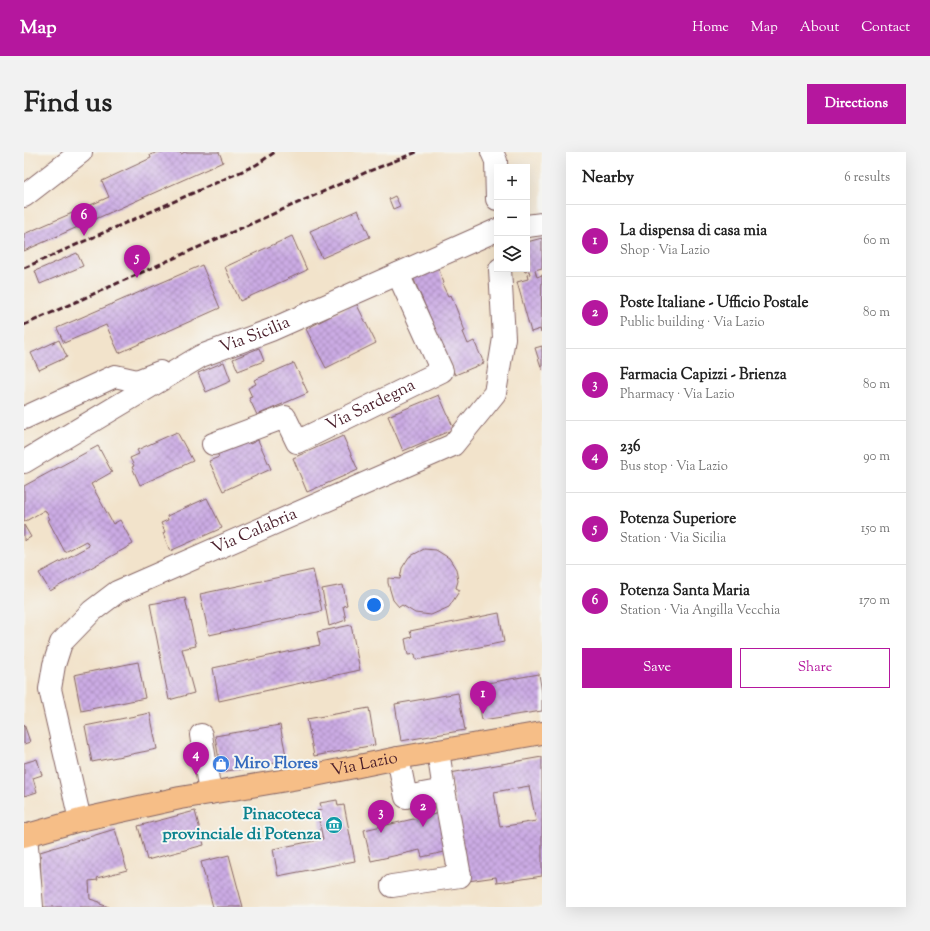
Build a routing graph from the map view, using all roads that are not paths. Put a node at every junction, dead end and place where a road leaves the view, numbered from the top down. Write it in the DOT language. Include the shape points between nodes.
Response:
graph roads {
  1 [pos="81,152"];
  2 [pos="492,152"];
  3 [pos="62,161"];
  4 [pos="496,164"];
  5 [pos="24,196"];
  6 [pos="542,224"];
  7 [pos="530,226"];
  8 [pos="494,231"];
  9 [pos="500,272"];
  10 [pos="398,274"];
  11 [pos="201,356"];
  12 [pos="24,418"];
  13 [pos="213,444"];
  14 [pos="24,462"];
  15 [pos="542,733"];
  16 [pos="201,735"];
  17 [pos="438,751"];
  18 [pos="398,758"];
  19 [pos="444,790"];
  20 [pos="210,793"];
  21 [pos="80,820"];
  22 [pos="25,836"];
  23 [pos="392,886"];
  24 [pos="32,907"];
  1 -- 3 [label="street"];
  2 -- 4 [label="street"];
  3 -- 5 [label="street"];
  6 -- 7 [label="street"];
  8 -- 10 [label="street, Via Sicilia"];
  9 -- 21 [label="street, Via Calabria" via="504,338 495,393 453,446 117,592 92,611 61,643 50,689"];
  10 -- 11 [label="street, Via Sicilia" via="270,330"];
  10 -- 13 [label="street, Via Sardegna" via="442,371 297,442 285,417"];
  11 -- 12 [label="street" via="137,380 115,376"];
  11 -- 14 [label="street, Via Sicilia"];
  15 -- 17 [label="main road, Via Lazio"];
  16 -- 20 [label="street"];
  17 -- 18 [label="main road, Via Lazio"];
  17 -- 19 [label="street"];
  18 -- 19 [label="street" via="406,797"];
  18 -- 20 [label="main road, Via Lazio"];
  19 -- 23 [label="street" via="460,876"];
  20 -- 21 [label="main road, Via Lazio"];
  21 -- 22 [label="main road, Via Lazio"];
  22 -- 24 [label="street"];
}
